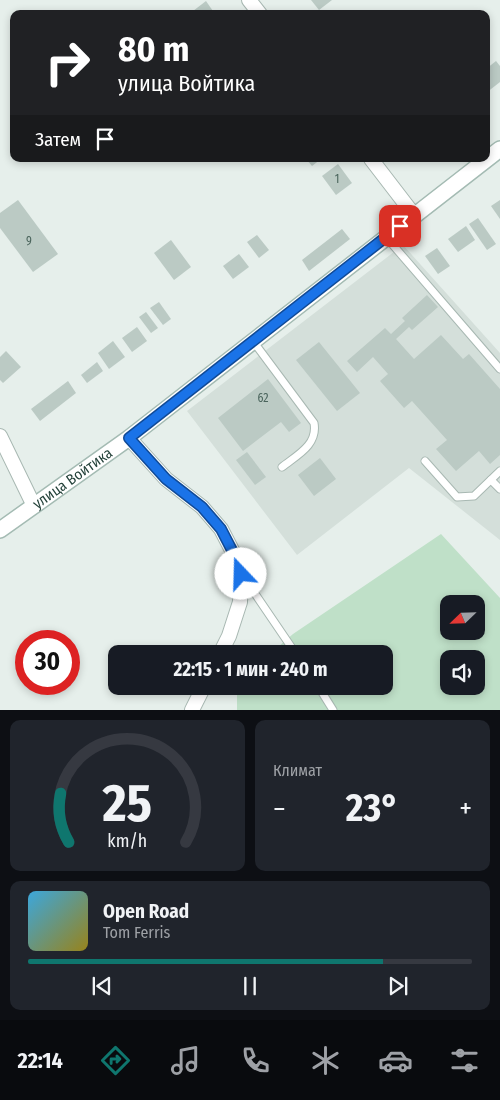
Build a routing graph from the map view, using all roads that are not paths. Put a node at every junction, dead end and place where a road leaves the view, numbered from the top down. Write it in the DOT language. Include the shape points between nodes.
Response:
graph roads {
  1 [pos="500,149"];
  2 [pos="490,157"];
  3 [pos="373,162"];
  4 [pos="483,162"];
  5 [pos="414,215"];
  6 [pos="385,237"];
  7 [pos="253,341"];
  8 [pos="500,370"];
  9 [pos="0,436"];
  10 [pos="129,438"];
  11 [pos="425,461"];
  12 [pos="282,467"];
  13 [pos="500,471"];
  14 [pos="491,480"];
  15 [pos="500,489"];
  16 [pos="34,506"];
  17 [pos="0,530"];
  18 [pos="241,574"];
  19 [pos="224,645"];
  20 [pos="290,645"];
  21 [pos="200,695"];
  22 [pos="324,695"];
  23 [pos="192,710"];
  24 [pos="333,710"];
  1 -- 2 [label="main road, улица Войтика"];
  3 -- 5 [label="street"];
  4 -- 5 [label="main road, улица Войтика"];
  5 -- 6 [label="main road, улица Войтика"];
  6 -- 7 [label="main road, улица Войтика"];
  6 -- 8 [label="lane"];
  7 -- 10 [label="main road, улица Войтика"];
  7 -- 12 [label="lane" via="314,423 316,433 311,444"];
  9 -- 16 [label="street"];
  10 -- 16 [label="main road, улица Войтика"];
  10 -- 18 [label="street" via="166,479 202,507 221,529"];
  11 -- 14 [label="lane" via="457,496 474,496"];
  13 -- 14 [label="lane"];
  14 -- 15 [label="lane"];
  16 -- 17 [label="main road, улица Войтика"];
  18 -- 19 [label="street" via="240,602"];
  18 -- 20 [label="lane"];
  21 -- 23 [label="street"];
  22 -- 24 [label="lane"];
}
